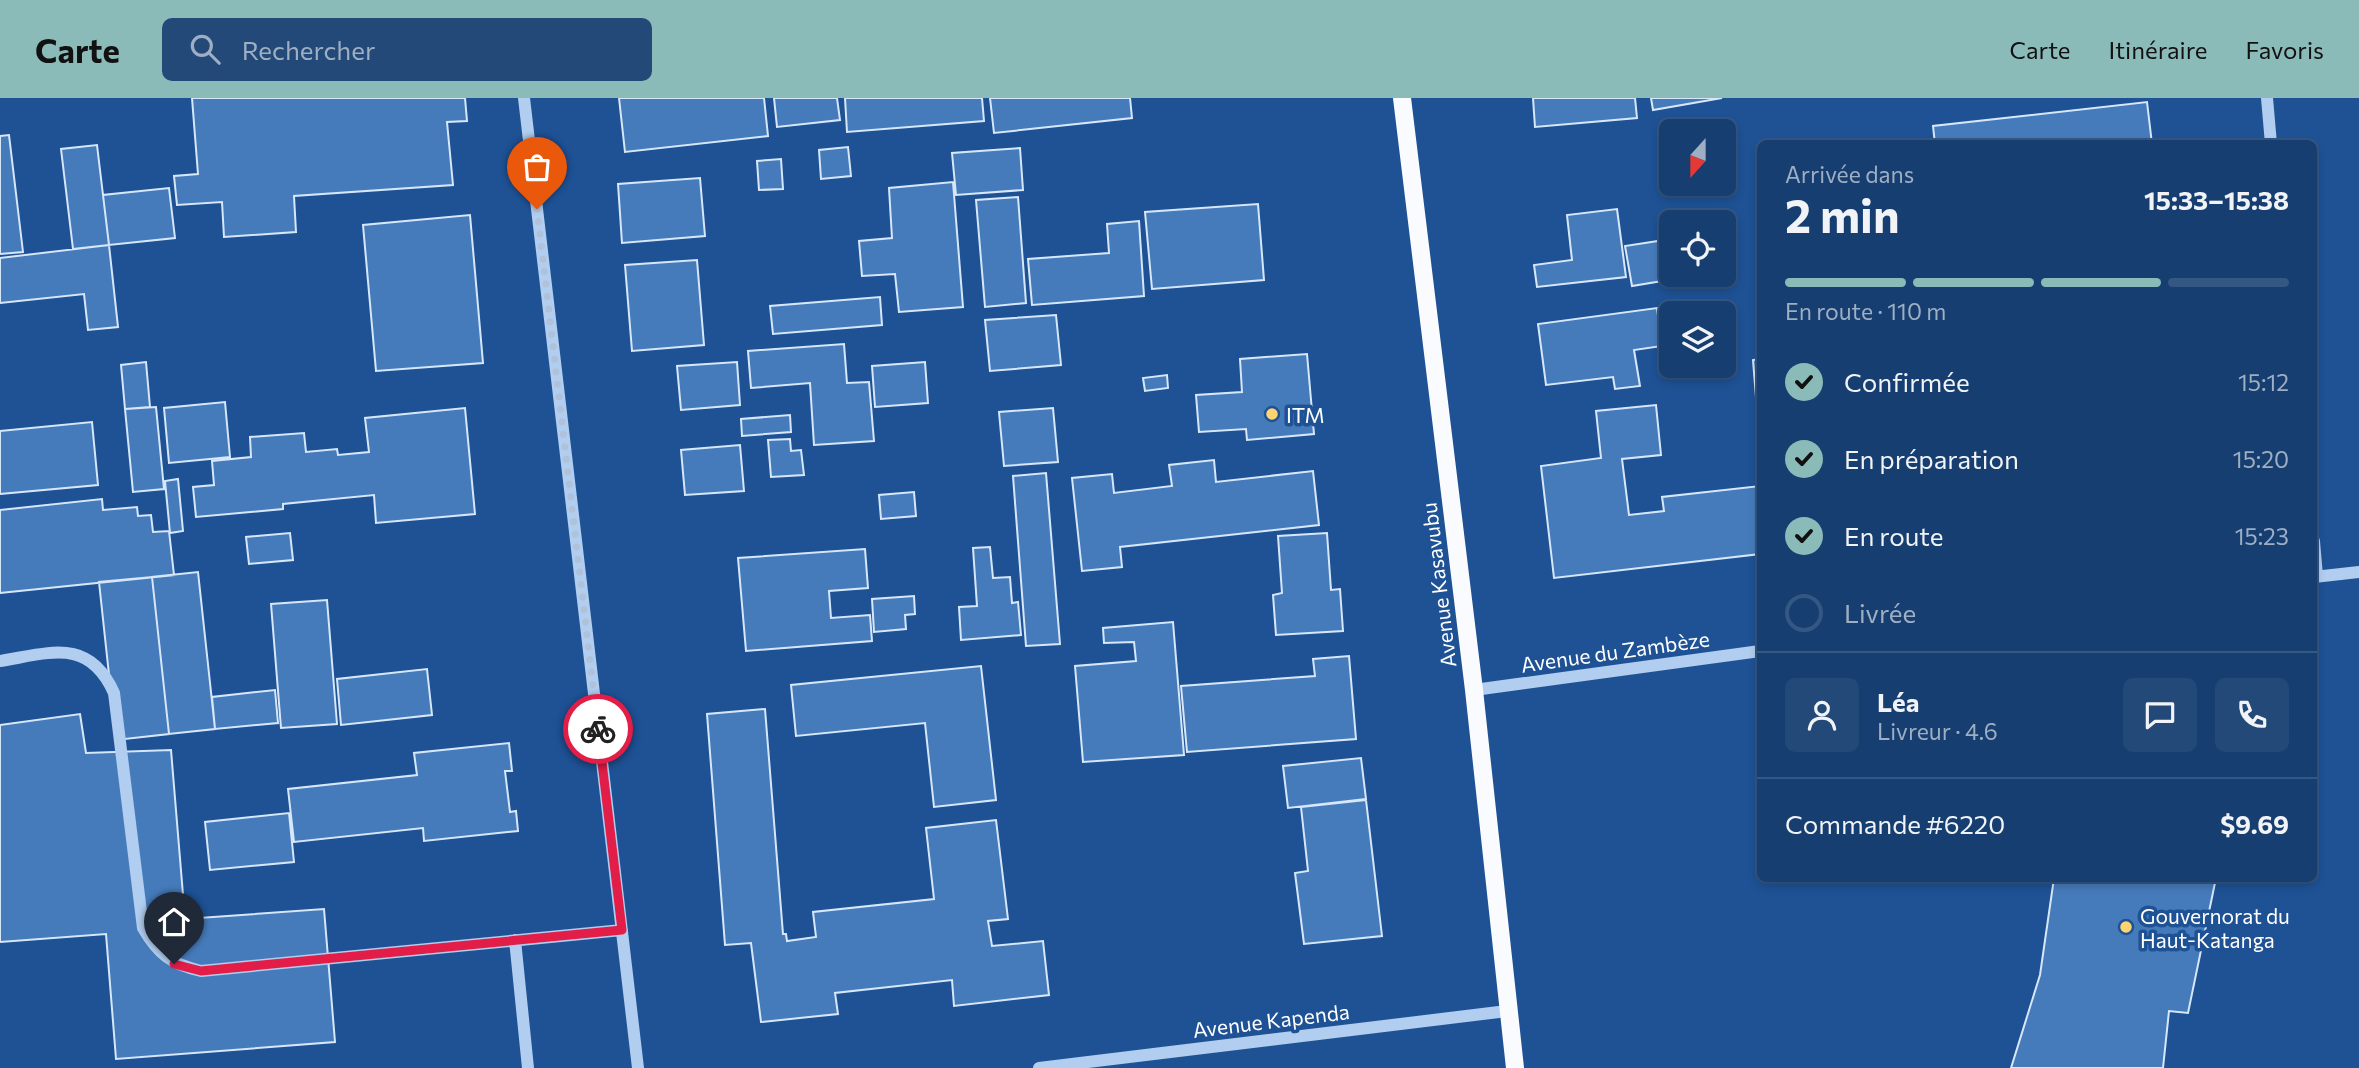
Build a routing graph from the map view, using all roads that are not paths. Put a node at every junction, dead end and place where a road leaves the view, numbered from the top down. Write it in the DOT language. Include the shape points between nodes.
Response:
graph roads {
  1 [pos="524,98"];
  2 [pos="1402,98"];
  3 [pos="2267,98"];
  4 [pos="2271,140"];
  5 [pos="2359,572"];
  6 [pos="2317,577"];
  7 [pos="1757,651"];
  8 [pos="0,661"];
  9 [pos="1474,690"];
  10 [pos="622,930"];
  11 [pos="514,940"];
  12 [pos="1507,1011"];
  13 [pos="528,1068"];
  14 [pos="638,1068"];
  15 [pos="1039,1068"];
  16 [pos="1515,1068"];
  1 -- 10 [label="street"];
  2 -- 9 [label="main road, Avenue Kasavubu"];
  3 -- 4 [label="street"];
  5 -- 6 [label="street"];
  7 -- 9 [label="street, Avenue du Zambèze"];
  8 -- 11 [label="street" via="59,652 84,656 104,671 114,693 143,928 156,950 174,964 201,971"];
  9 -- 12 [label="main road, Avenue Kasavubu"];
  10 -- 11 [label="street"];
  10 -- 14 [label="street"];
  11 -- 13 [label="street"];
  12 -- 15 [label="street, Avenue Kapenda"];
  12 -- 16 [label="main road, Avenue Kasavubu"];
}
